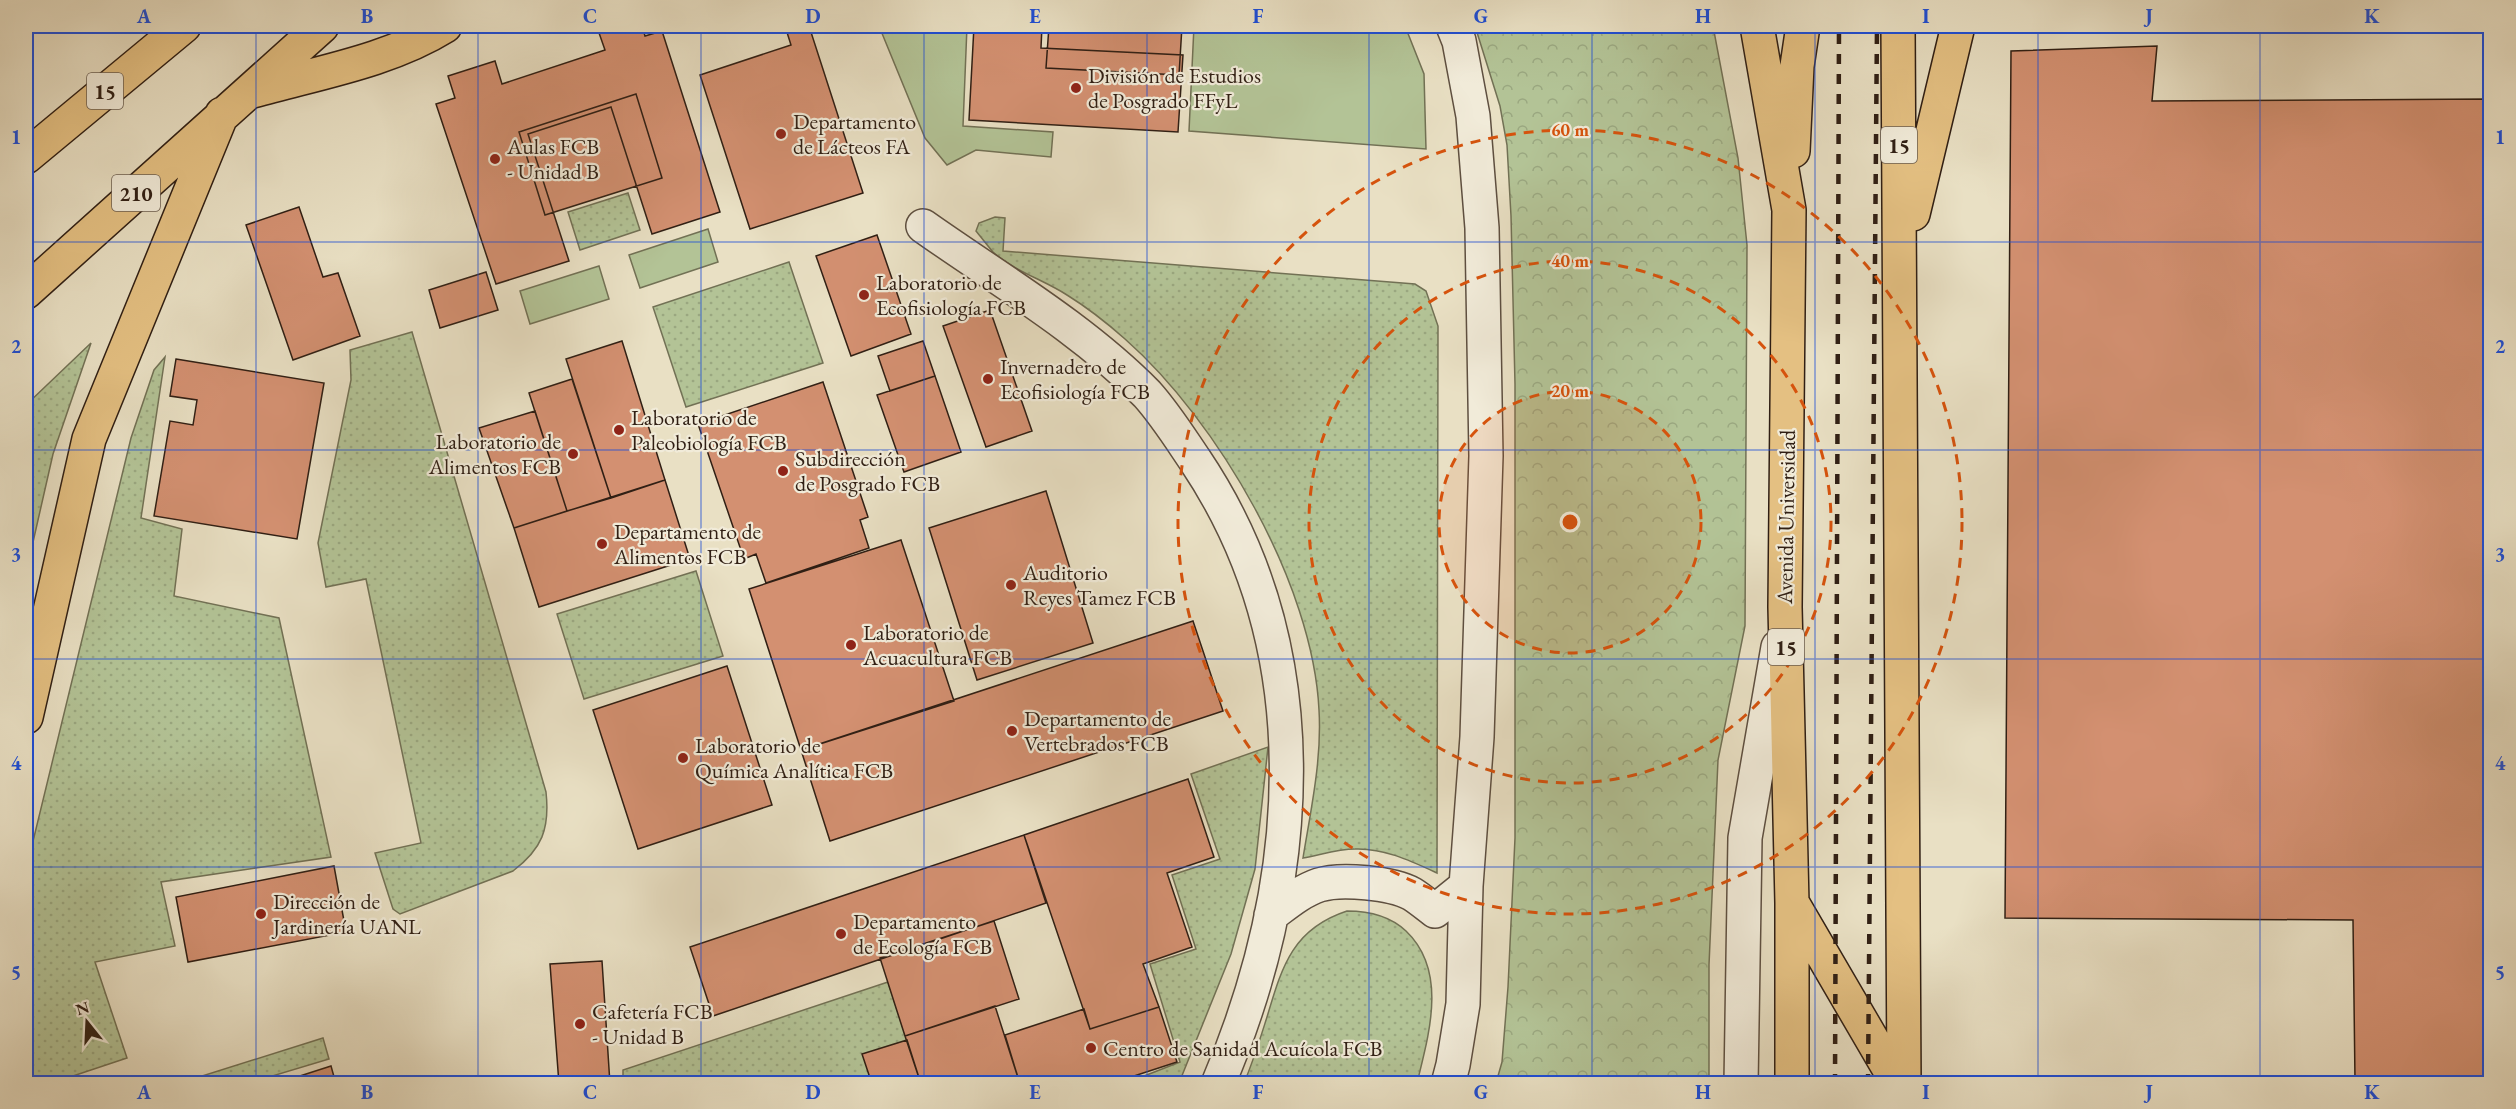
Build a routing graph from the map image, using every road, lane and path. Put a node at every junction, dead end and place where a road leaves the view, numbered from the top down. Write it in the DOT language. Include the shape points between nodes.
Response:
graph roads {
  1 [pos="184,26"];
  2 [pos="322,26"];
  3 [pos="444,26"];
  4 [pos="1453,26"];
  5 [pos="1757,26"];
  6 [pos="1803,26"];
  7 [pos="1898,26"];
  8 [pos="1958,26"];
  9 [pos="234,104"];
  10 [pos="26,157"];
  11 [pos="1789,210"];
  12 [pos="923,226"];
  13 [pos="1901,265"];
  14 [pos="26,292"];
  15 [pos="1785,607"];
  16 [pos="26,717"];
  17 [pos="1466,886"];
  18 [pos="1792,903"];
  19 [pos="1271,915"];
  20 [pos="1218,1083"];
  21 [pos="1448,1083"];
  22 [pos="1741,1083"];
  23 [pos="1792,1083"];
  24 [pos="1898,1083"];
  25 [pos="1904,1083"];
  1 -- 10 [label="highway, 15"];
  2 -- 9 [label="highway, 210"];
  3 -- 9 [label="highway" via="425,38"];
  4 -- 17 [label="street" via="1473,116 1482,228 1485,456 1477,737"];
  5 -- 11 [label="highway, Avenida Universidad / 15"];
  6 -- 11 [label="highway"];
  7 -- 13 [label="highway, 15"];
  8 -- 13 [label="highway"];
  9 -- 14 [label="highway, 210"];
  9 -- 16 [label="highway" via="89,439"];
  11 -- 15 [label="highway, Avenida Universidad / 15"];
  12 -- 19 [label="street" via="1064,325 1148,396 1227,514 1261,596 1282,685 1286,733 1283,853"];
  13 -- 25 [label="highway, 15"];
  15 -- 18 [label="highway, Avenida Universidad / 15"];
  15 -- 22 [label="street" via="1745,838"];
  17 -- 19 [label="street" via="1434,911 1410,893 1383,886 1352,882 1320,885 1296,896"];
  17 -- 21 [label="street" via="1463,1004"];
  18 -- 23 [label="highway, Avenida Universidad / 15"];
  18 -- 24 [label="highway"];
  19 -- 20 [label="street" via="1258,967"];
}
